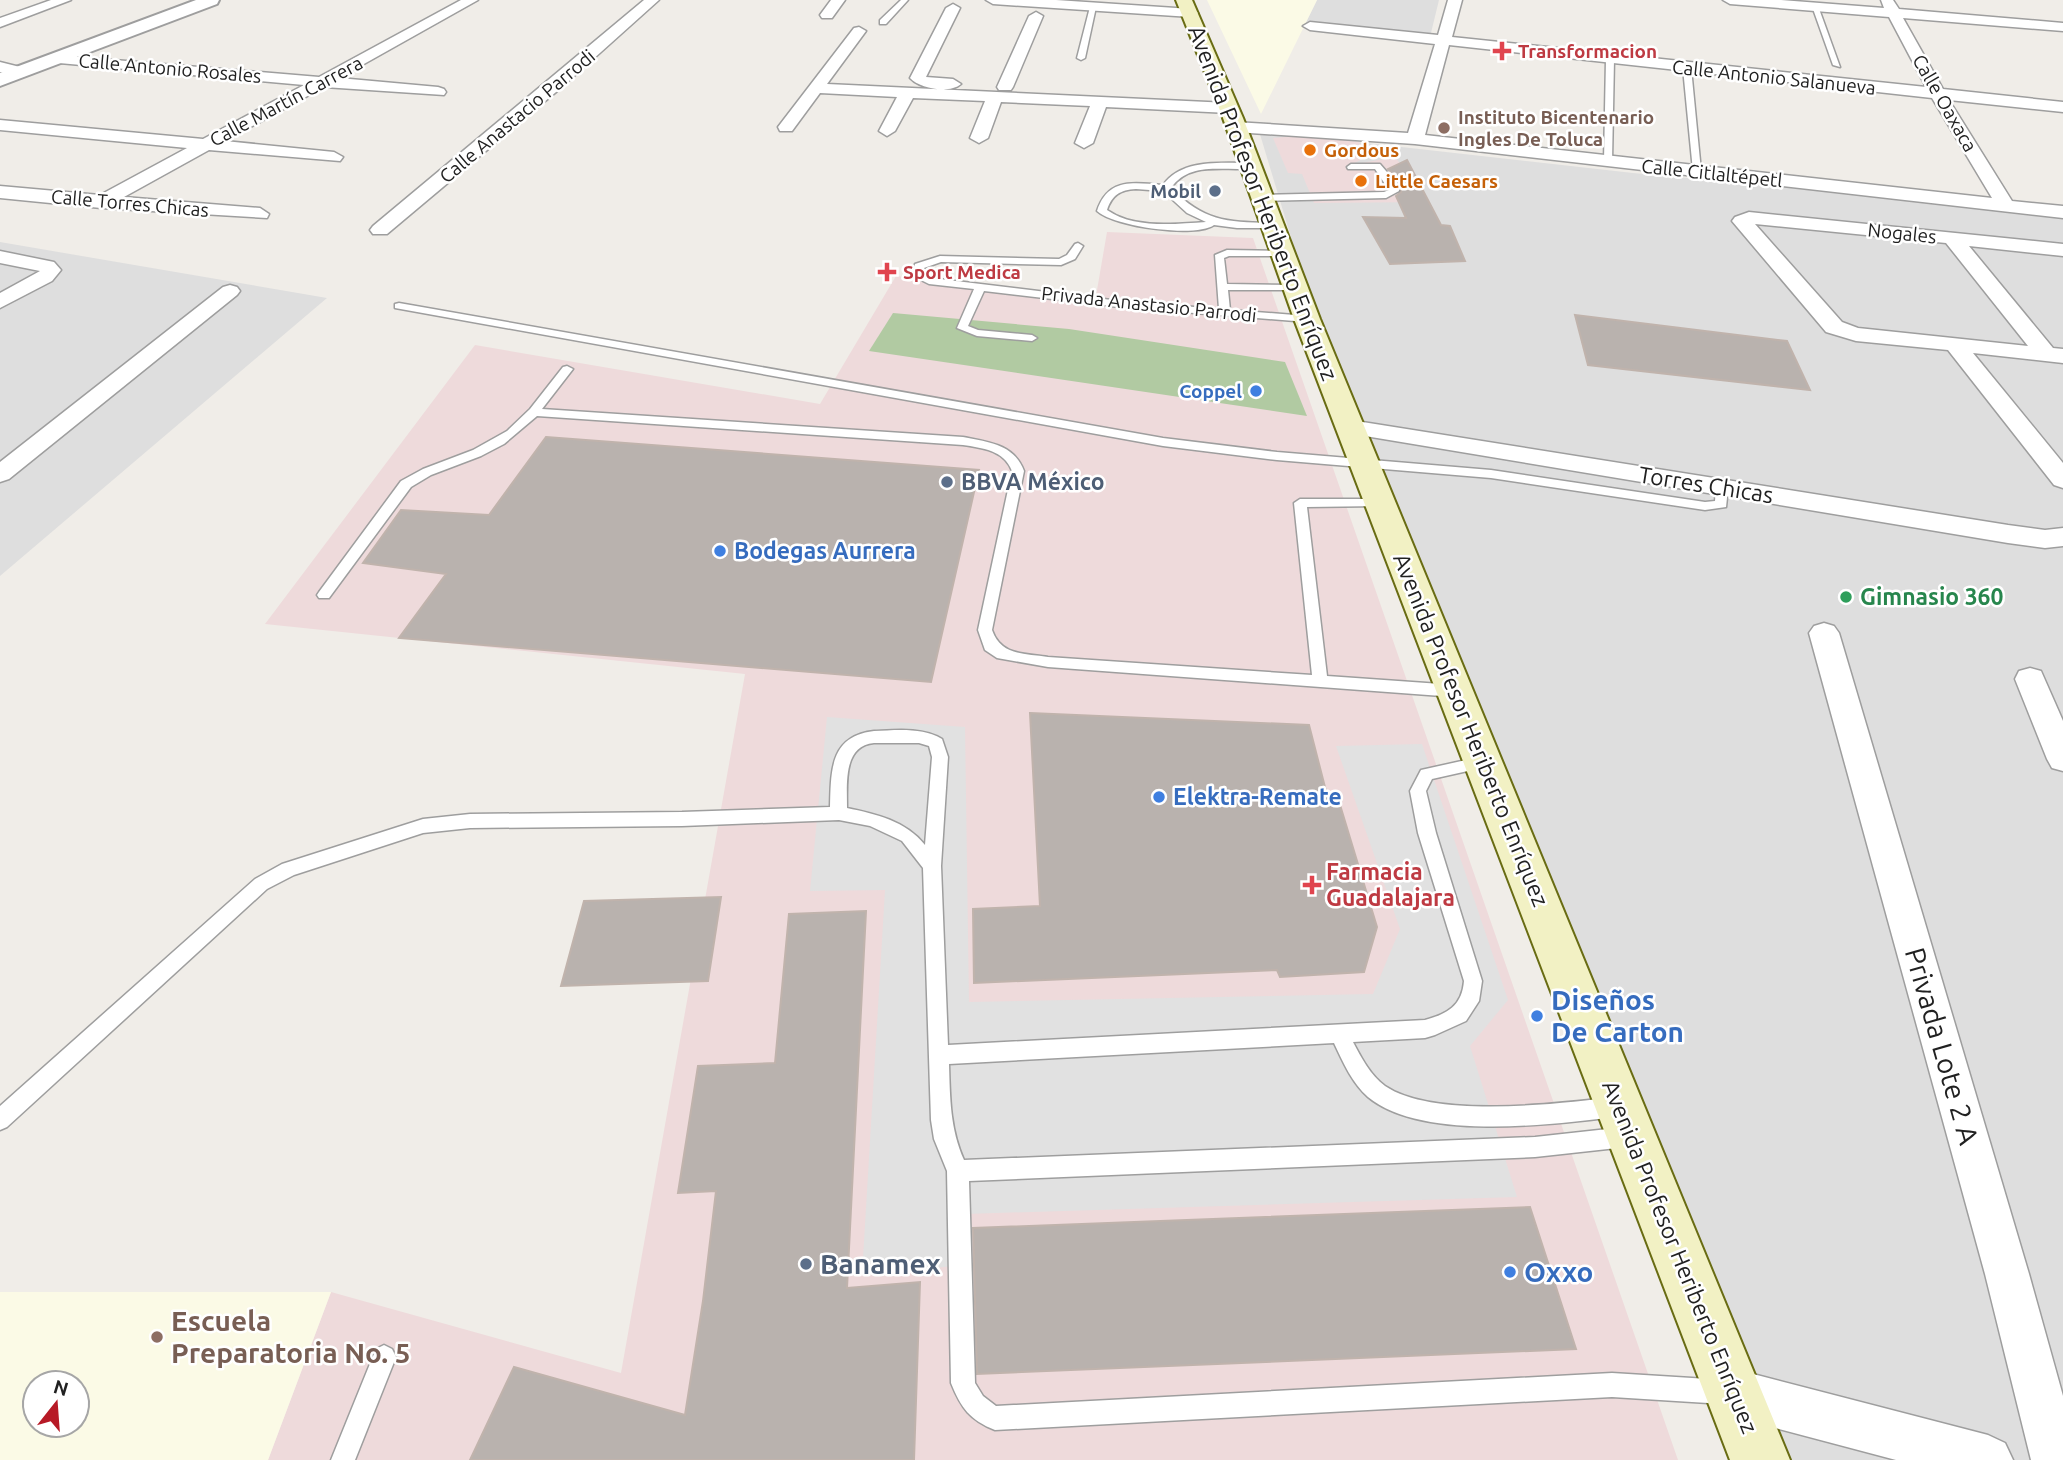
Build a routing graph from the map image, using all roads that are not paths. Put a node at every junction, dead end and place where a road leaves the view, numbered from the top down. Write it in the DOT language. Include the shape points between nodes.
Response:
graph roads {
  1 [pos="64,0"];
  2 [pos="211,0"];
  3 [pos="471,0"];
  4 [pos="652,0"];
  5 [pos="838,0"];
  6 [pos="905,0"];
  7 [pos="993,0"];
  8 [pos="1455,0"];
  9 [pos="1730,0"];
  10 [pos="1751,1"];
  11 [pos="1815,6"];
  12 [pos="1093,7"];
  13 [pos="1188,7"];
  14 [pos="1890,7"];
  15 [pos="953,8"];
  16 [pos="2042,9"];
  17 [pos="827,15"];
  18 [pos="1035,16"];
  19 [pos="883,22"];
  20 [pos="0,23"];
  21 [pos="1310,26"];
  22 [pos="2061,29"];
  23 [pos="859,31"];
  24 [pos="1443,40"];
  25 [pos="59,58"];
  26 [pos="1081,58"];
  27 [pos="1610,59"];
  28 [pos="1837,65"];
  29 [pos="0,67"];
  30 [pos="1687,68"];
  31 [pos="23,72"];
  32 [pos="0,80"];
  33 [pos="323,81"];
  34 [pos="814,88"];
  35 [pos="438,92"];
  36 [pos="1000,92"];
  37 [pos="907,93"];
  38 [pos="1938,95"];
  39 [pos="1100,103"];
  40 [pos="2063,107"];
  41 [pos="1229,110"];
  42 [pos="0,125"];
  43 [pos="786,127"];
  44 [pos="887,131"];
  45 [pos="979,138"];
  46 [pos="1415,139"];
  47 [pos="1084,143"];
  48 [pos="201,146"];
  49 [pos="334,157"];
  50 [pos="1608,161"];
  51 [pos="1351,167"];
  52 [pos="1697,171"];
  53 [pos="1166,188"];
  54 [pos="0,192"];
  55 [pos="100,202"];
  56 [pos="2005,205"];
  57 [pos="2063,212"];
  58 [pos="260,214"];
  59 [pos="1219,225"];
  60 [pos="380,230"];
  61 [pos="1953,239"];
  62 [pos="1278,242"];
  63 [pos="1078,246"];
  64 [pos="2063,250"];
  65 [pos="0,257"];
  66 [pos="28,262"];
  67 [pos="0,278"];
  68 [pos="980,287"];
  69 [pos="1222,287"];
  70 [pos="10,290"];
  71 [pos="230,291"];
  72 [pos="0,302"];
  73 [pos="400,306"];
  74 [pos="1224,313"];
  75 [pos="1032,338"];
  76 [pos="1956,346"];
  77 [pos="2054,355"];
  78 [pos="567,369"];
  79 [pos="534,412"];
  80 [pos="1350,427"];
  81 [pos="0,442"];
  82 [pos="30,449"];
  83 [pos="1364,462"];
  84 [pos="0,474"];
  85 [pos="2061,474"];
  86 [pos="1722,488"];
  87 [pos="1380,502"];
  88 [pos="2063,537"];
  89 [pos="324,595"];
  90 [pos="1824,633"];
  91 [pos="2030,679"];
  92 [pos="1320,682"];
  93 [pos="1455,691"];
  94 [pos="2063,759"];
  95 [pos="1484,762"];
  96 [pos="839,813"];
  97 [pos="932,866"];
  98 [pos="1340,1035"];
  99 [pos="940,1055"];
  100 [pos="0,1121"];
  101 [pos="1626,1121"];
  102 [pos="958,1171"];
  103 [pos="384,1357"];
  104 [pos="1734,1393"];
  105 [pos="343,1460"];
  106 [pos="1760,1460"];
  107 [pos="1988,1460"];
  108 [pos="2056,1460"];
  1 -- 20 [label="street"];
  2 -- 25 [label="street"];
  3 -- 33 [label="street, Calle Martín Carrera"];
  4 -- 60 [label="street, Calle Anastacio Parrodi"];
  5 -- 17 [label="street"];
  6 -- 19 [label="lane"];
  7 -- 12 [label="street"];
  8 -- 24 [label="street"];
  9 -- 10 [label="street"];
  10 -- 11 [label="street"];
  11 -- 14 [label="street"];
  11 -- 28 [label="lane"];
  12 -- 13 [label="street"];
  12 -- 26 [label="lane"];
  13 -- 41 [label="main road, Avenida Profesor Heriberto Enríquez"];
  14 -- 22 [label="street"];
  14 -- 38 [label="street, Calle Oaxaca"];
  15 -- 36 [label="street" via="919,79"];
  16 -- 22 [label="street"];
  18 -- 36 [label="street"];
  21 -- 24 [label="street, Calle Antonio Salanueva"];
  23 -- 34 [label="street"];
  24 -- 27 [label="street, Calle Antonio Salanueva"];
  24 -- 46 [label="street"];
  25 -- 31 [label="street"];
  25 -- 33 [label="street, Calle Antonio Rosales"];
  27 -- 30 [label="street, Calle Antonio Salanueva"];
  27 -- 50 [label="lane"];
  29 -- 31 [label="street"];
  30 -- 38 [label="street, Calle Antonio Salanueva"];
  30 -- 52 [label="lane"];
  31 -- 32 [label="street"];
  33 -- 35 [label="street, Calle Antonio Rosales"];
  33 -- 48 [label="street, Calle Martín Carrera"];
  34 -- 37 [label="street"];
  34 -- 43 [label="street"];
  36 -- 37 [label="street"];
  36 -- 39 [label="street"];
  36 -- 41 [label="street"];
  36 -- 45 [label="street"];
  37 -- 44 [label="street"];
  38 -- 40 [label="street, Calle Antonio Salanueva"];
  38 -- 56 [label="street, Calle Oaxaca"];
  39 -- 41 [label="street"];
  39 -- 47 [label="street"];
  41 -- 46 [label="street, Calle Citlaltépetl"];
  41 -- 62 [label="main road, Avenida Profesor Heriberto Enríquez"];
  42 -- 48 [label="street"];
  46 -- 50 [label="street, Calle Citlaltépetl"];
  48 -- 49 [label="street"];
  48 -- 55 [label="street, Calle Martín Carrera"];
  50 -- 52 [label="street, Calle Citlaltépetl"];
  51 -- 62 [label="lane" via="1377,166 1394,191"];
  52 -- 56 [label="street, Calle Citlaltépetl"];
  53 -- 59 [label="lane" via="1191,213"];
  53 -- 59 [label="lane" via="1122,187 1104,199 1102,211 1114,221 1130,223"];
  53 -- 62 [label="lane" via="1188,171 1207,167"];
  54 -- 55 [label="street, Calle Torres Chicas"];
  55 -- 58 [label="street, Calle Torres Chicas"];
  56 -- 57 [label="street, Calle Citlaltépetl"];
  59 -- 62 [label="lane"];
  61 -- 64 [label="street, Nogales"];
  61 -- 76 [label="street, Nogales" via="1766,218 1742,221 1834,327 1856,334"];
  61 -- 77 [label="street"];
  62 -- 69 [label="lane"];
  62 -- 69 [label="lane" via="1219,257"];
  62 -- 74 [label="lane, Privada Anastasio Parrodi"];
  62 -- 80 [label="main road, Avenida Profesor Heriberto Enríquez"];
  63 -- 68 [label="lane, Privada Anastasio Parrodi" via="1061,262 940,259 919,265 918,276 929,281"];
  65 -- 66 [label="street"];
  66 -- 67 [label="street"];
  66 -- 70 [label="street" via="51,270"];
  68 -- 74 [label="lane, Privada Anastasio Parrodi"];
  68 -- 75 [label="lane" via="962,328"];
  69 -- 74 [label="lane"];
  70 -- 72 [label="street"];
  71 -- 82 [label="street"];
  73 -- 83 [label="lane" via="1163,442"];
  76 -- 77 [label="street"];
  76 -- 85 [label="street"];
  78 -- 79 [label="lane"];
  79 -- 89 [label="lane" via="500,441 406,484"];
  79 -- 92 [label="lane" via="989,445 1006,453 1018,471 985,630 990,646 1002,654 1048,662"];
  80 -- 83 [label="main road, Avenida Profesor Heriberto Enríquez"];
  80 -- 86 [label="street, Torres Chicas"];
  81 -- 82 [label="street"];
  82 -- 84 [label="street"];
  83 -- 86 [label="lane" via="1491,474 1705,506 1721,504"];
  83 -- 87 [label="main road, Avenida Profesor Heriberto Enríquez"];
  86 -- 88 [label="street, Torres Chicas" via="2008,534"];
  87 -- 92 [label="lane" via="1300,503"];
  87 -- 93 [label="main road, Avenida Profesor Heriberto Enríquez"];
  90 -- 108 [label="street, Privada Lote 2 A"];
  91 -- 94 [label="street"];
  92 -- 93 [label="lane"];
  93 -- 95 [label="main road, Avenida Profesor Heriberto Enríquez"];
  95 -- 98 [label="lane" via="1427,774 1418,791 1474,981 1472,1000 1459,1017 1445,1024"];
  95 -- 101 [label="main road, Avenida Profesor Heriberto Enríquez"];
  96 -- 97 [label="lane" via="873,820 908,836"];
  96 -- 97 [label="lane" via="844,756 850,745 887,737 932,740 940,757"];
  96 -- 100 [label="lane" via="470,821 424,826 288,869 261,884"];
  97 -- 99 [label="lane"];
  98 -- 99 [label="lane"];
  98 -- 101 [label="lane" via="1357,1072 1378,1094 1411,1109"];
  99 -- 102 [label="lane" via="944,1139"];
  101 -- 102 [label="lane" via="1535,1147"];
  101 -- 104 [label="main road, Avenida Profesor Heriberto Enríquez"];
  102 -- 104 [label="lane" via="963,1383 980,1413 995,1418 1612,1385"];
  103 -- 105 [label="lane"];
  104 -- 106 [label="main road, Avenida Profesor Heriberto Enríquez"];
  104 -- 107 [label="street"];
}
